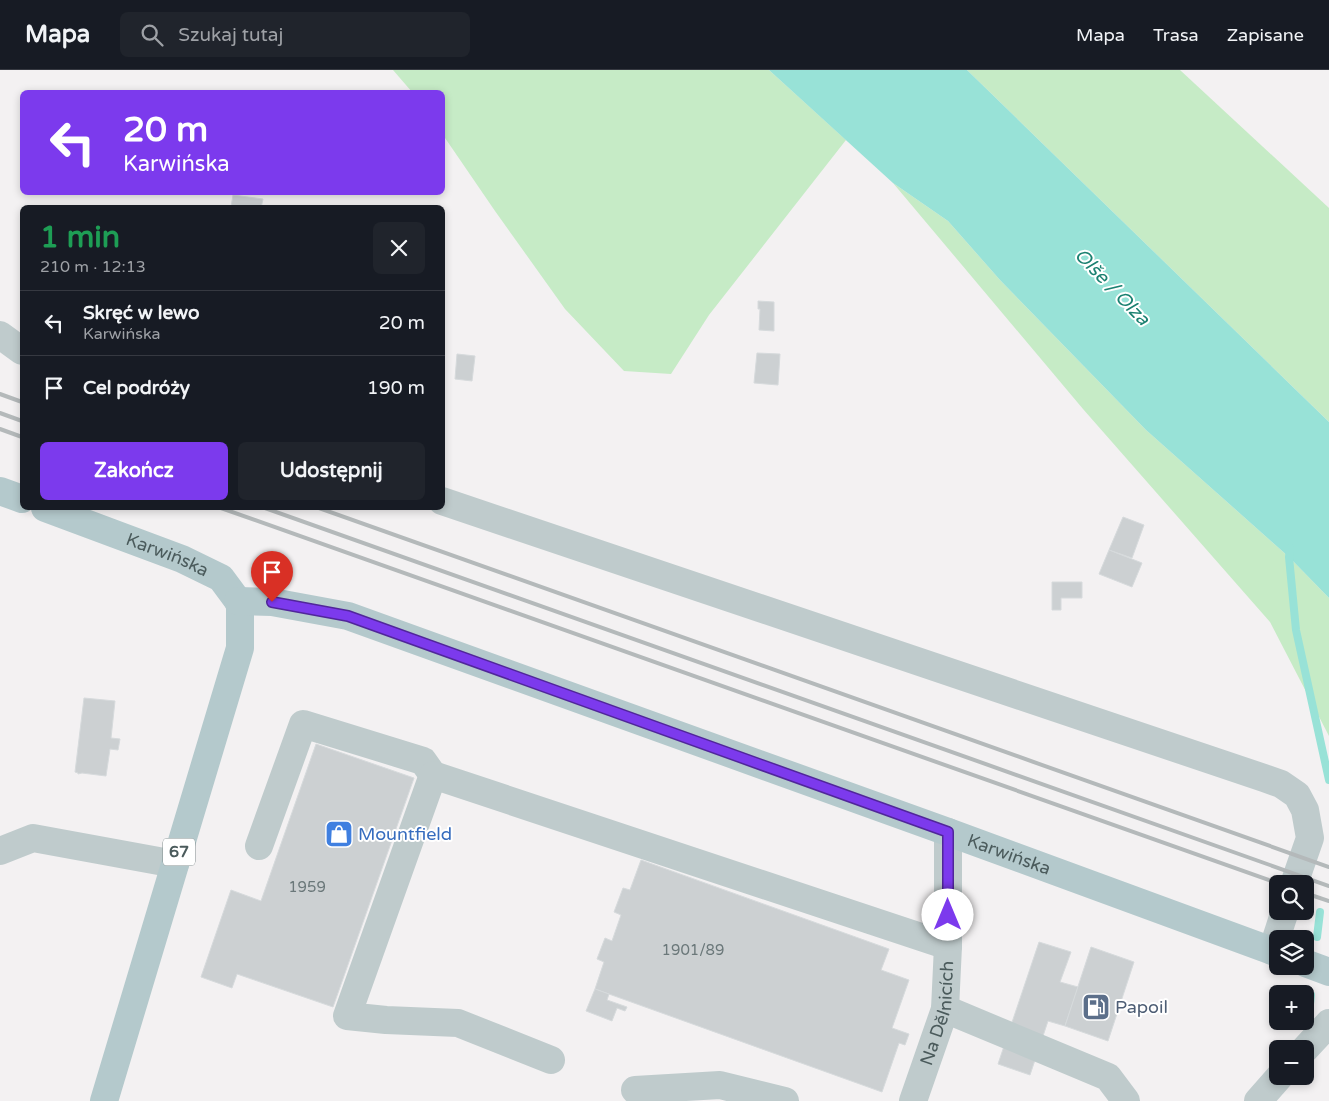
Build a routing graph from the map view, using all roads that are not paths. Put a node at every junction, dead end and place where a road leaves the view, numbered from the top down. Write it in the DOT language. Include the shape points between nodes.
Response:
graph roads {
  1 [pos="0,335"];
  2 [pos="20,350"];
  3 [pos="0,491"];
  4 [pos="20,498"];
  5 [pos="445,501"];
  6 [pos="50,510"];
  7 [pos="238,600"];
  8 [pos="433,775"];
  9 [pos="948,832"];
  10 [pos="259,846"];
  11 [pos="0,851"];
  12 [pos="175,864"];
  13 [pos="1297,875"];
  14 [pos="948,946"];
  15 [pos="1269,950"];
  16 [pos="1314,966"];
  17 [pos="1329,972"];
  18 [pos="945,1009"];
  19 [pos="1329,1023"];
  20 [pos="1313,1040"];
  21 [pos="551,1060"];
  22 [pos="1272,1085"];
  23 [pos="635,1090"];
  24 [pos="104,1101"];
  25 [pos="785,1101"];
  26 [pos="913,1101"];
  27 [pos="1126,1101"];
  28 [pos="1258,1101"];
  1 -- 2 [label="street"];
  3 -- 4 [label="main road"];
  5 -- 13 [label="street" via="1281,784 1297,795 1305,810 1310,838"];
  6 -- 7 [label="main road, Karwińska" via="182,558 221,578"];
  7 -- 9 [label="main road, Karwińska" via="272,602 348,616"];
  7 -- 12 [label="main road, 67" via="240,648"];
  8 -- 10 [label="street" via="423,761 303,724"];
  8 -- 14 [label="street"];
  8 -- 21 [label="street" via="347,1016 458,1023"];
  9 -- 14 [label="street, Na Dělnicích"];
  9 -- 15 [label="main road, Karwińska"];
  11 -- 12 [label="street" via="33,838"];
  12 -- 24 [label="main road, 67"];
  14 -- 18 [label="street, Na Dělnicích"];
  16 -- 17 [label="main road"];
  18 -- 26 [label="street, Na Dělnicích"];
  18 -- 27 [label="street" via="1108,1077"];
  19 -- 20 [label="street"];
  22 -- 28 [label="street"];
  23 -- 25 [label="street" via="720,1085"];
}
